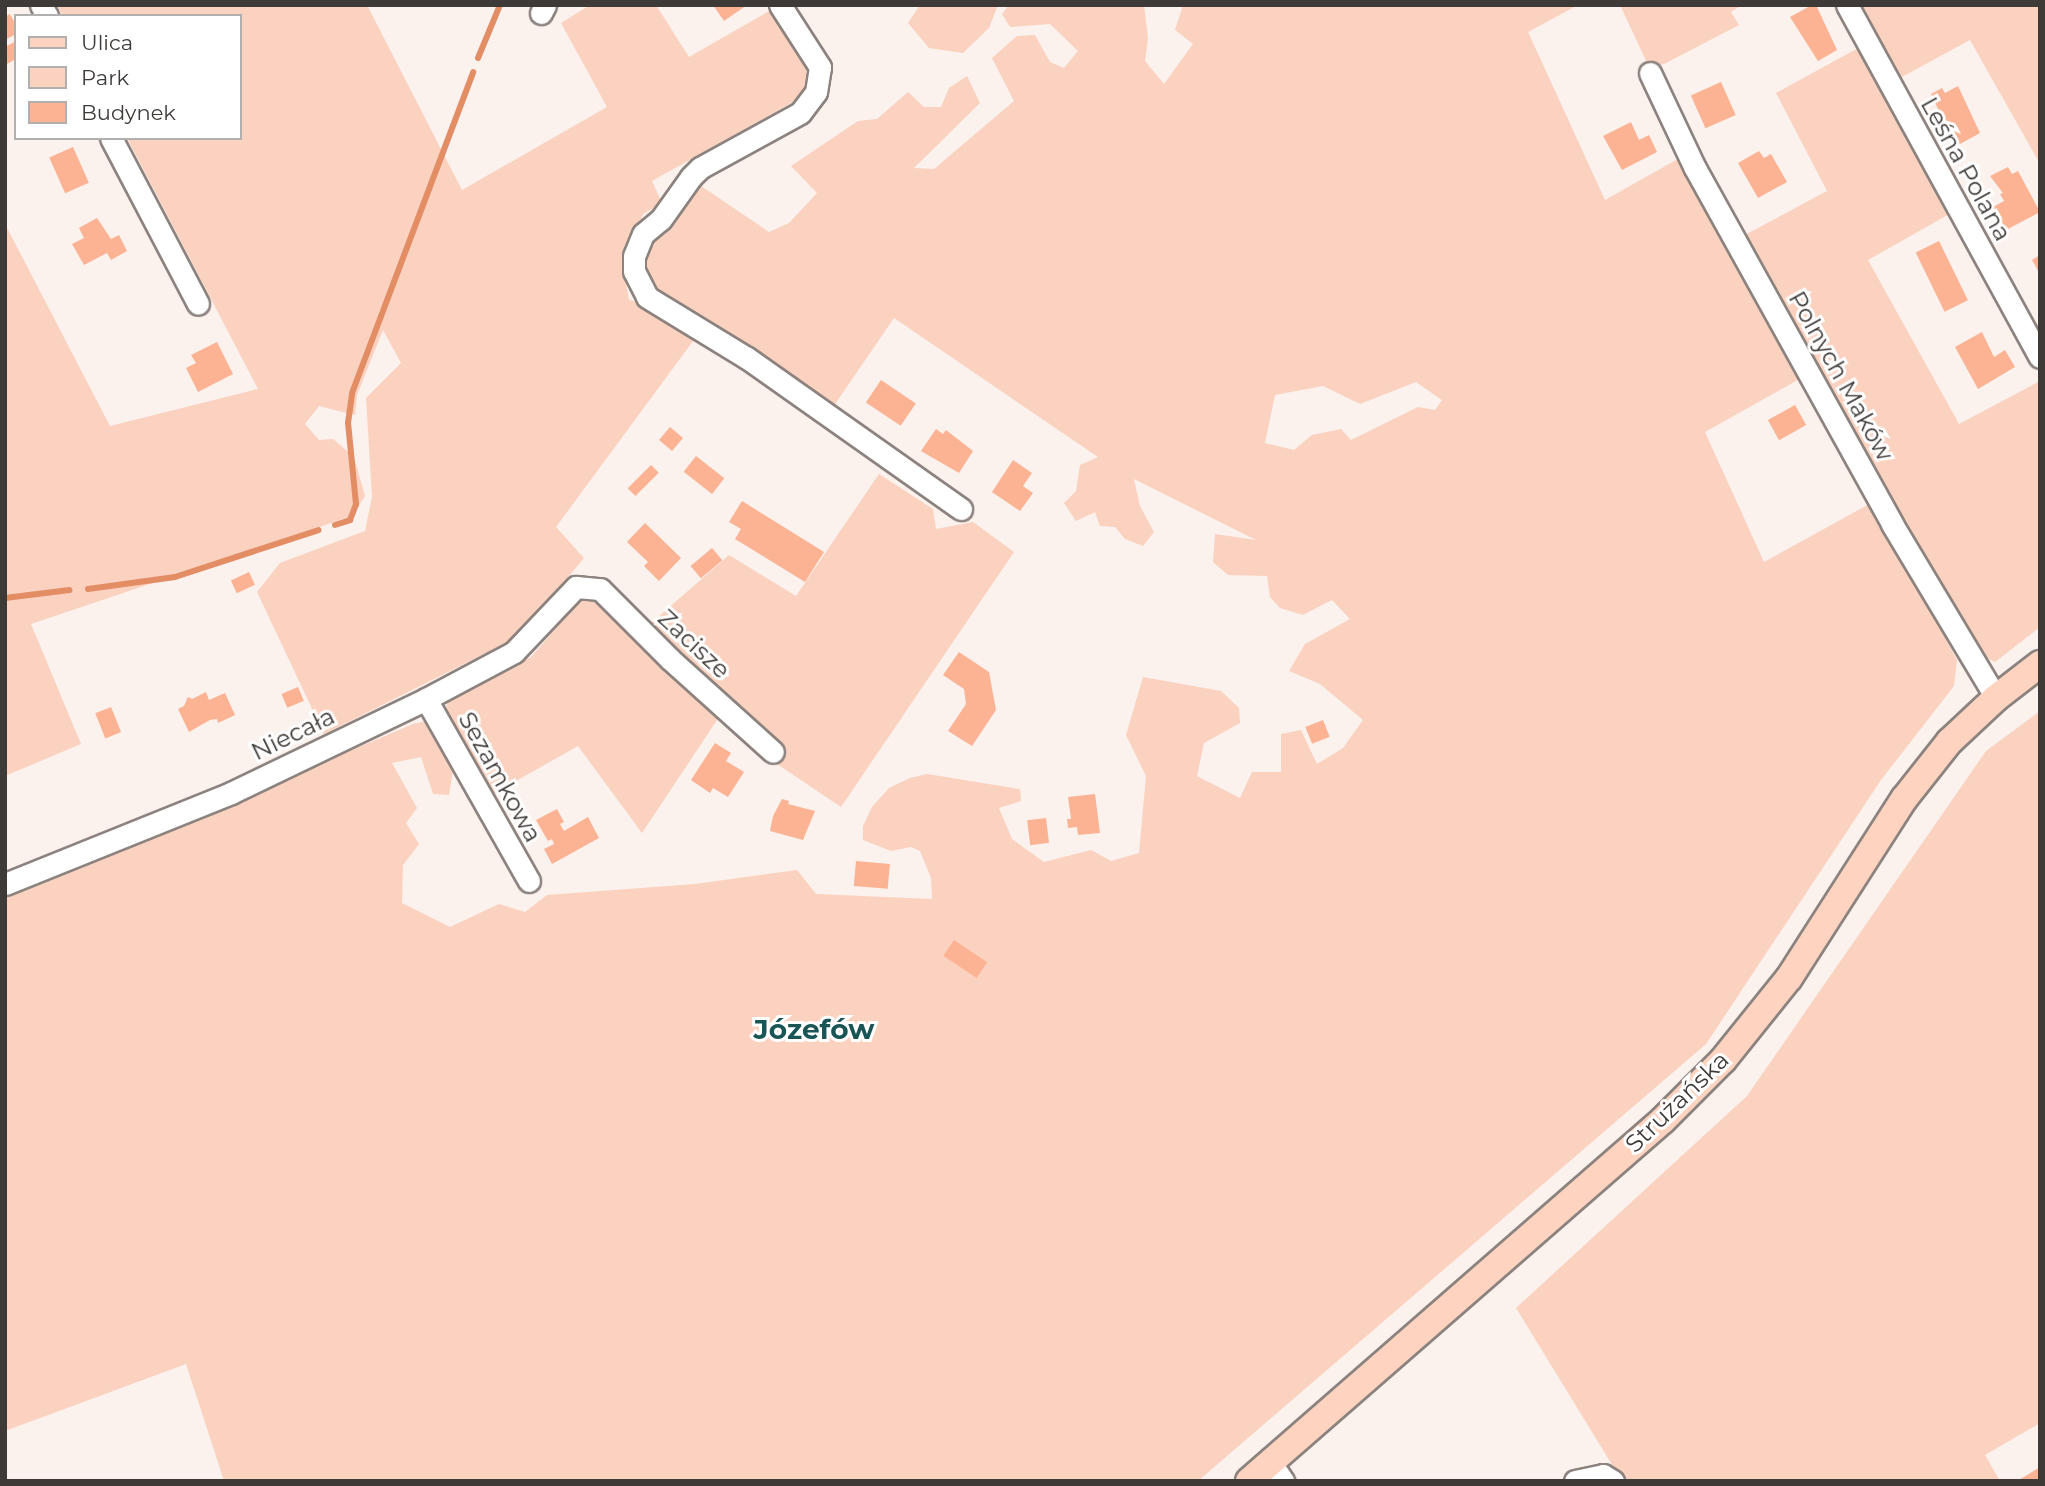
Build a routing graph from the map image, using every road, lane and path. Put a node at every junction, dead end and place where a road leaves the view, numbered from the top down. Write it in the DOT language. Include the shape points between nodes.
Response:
graph roads {
  1 [pos="780,5"];
  2 [pos="1847,5"];
  3 [pos="1650,73"];
  4 [pos="112,140"];
  5 [pos="198,304"];
  6 [pos="2040,357"];
  7 [pos="961,509"];
  8 [pos="576,587"];
  9 [pos="2040,664"];
  10 [pos="1996,698"];
  11 [pos="426,699"];
  12 [pos="773,752"];
  13 [pos="529,881"];
  14 [pos="5,884"];
  15 [pos="1277,1472"];
  16 [pos="1249,1481"];
  17 [pos="1575,1481"];
  18 [pos="1614,1481"];
  1 -- 7 [label="street" via="820,66 816,92 800,113 700,168 661,219 643,234 634,256 634,271 647,297 747,358"];
  2 -- 6 [label="street, Leśna Polana"];
  3 -- 10 [label="street, Polnych Maków" via="1695,168 1899,536"];
  4 -- 5 [label="street"];
  8 -- 11 [label="street, Niecała" via="514,652"];
  8 -- 12 [label="street, Zacisze" via="600,589"];
  9 -- 10 [label="main road, Strużańska"];
  10 -- 15 [label="main road, Strużańska" via="1949,742 1904,799 1789,978 1723,1059 1663,1120"];
  11 -- 13 [label="street, Sezamkowa"];
  11 -- 14 [label="street, Niecała" via="231,793"];
  15 -- 16 [label="main road, Strużańska"];
  17 -- 18 [label="street" via="1603,1475"];
}
